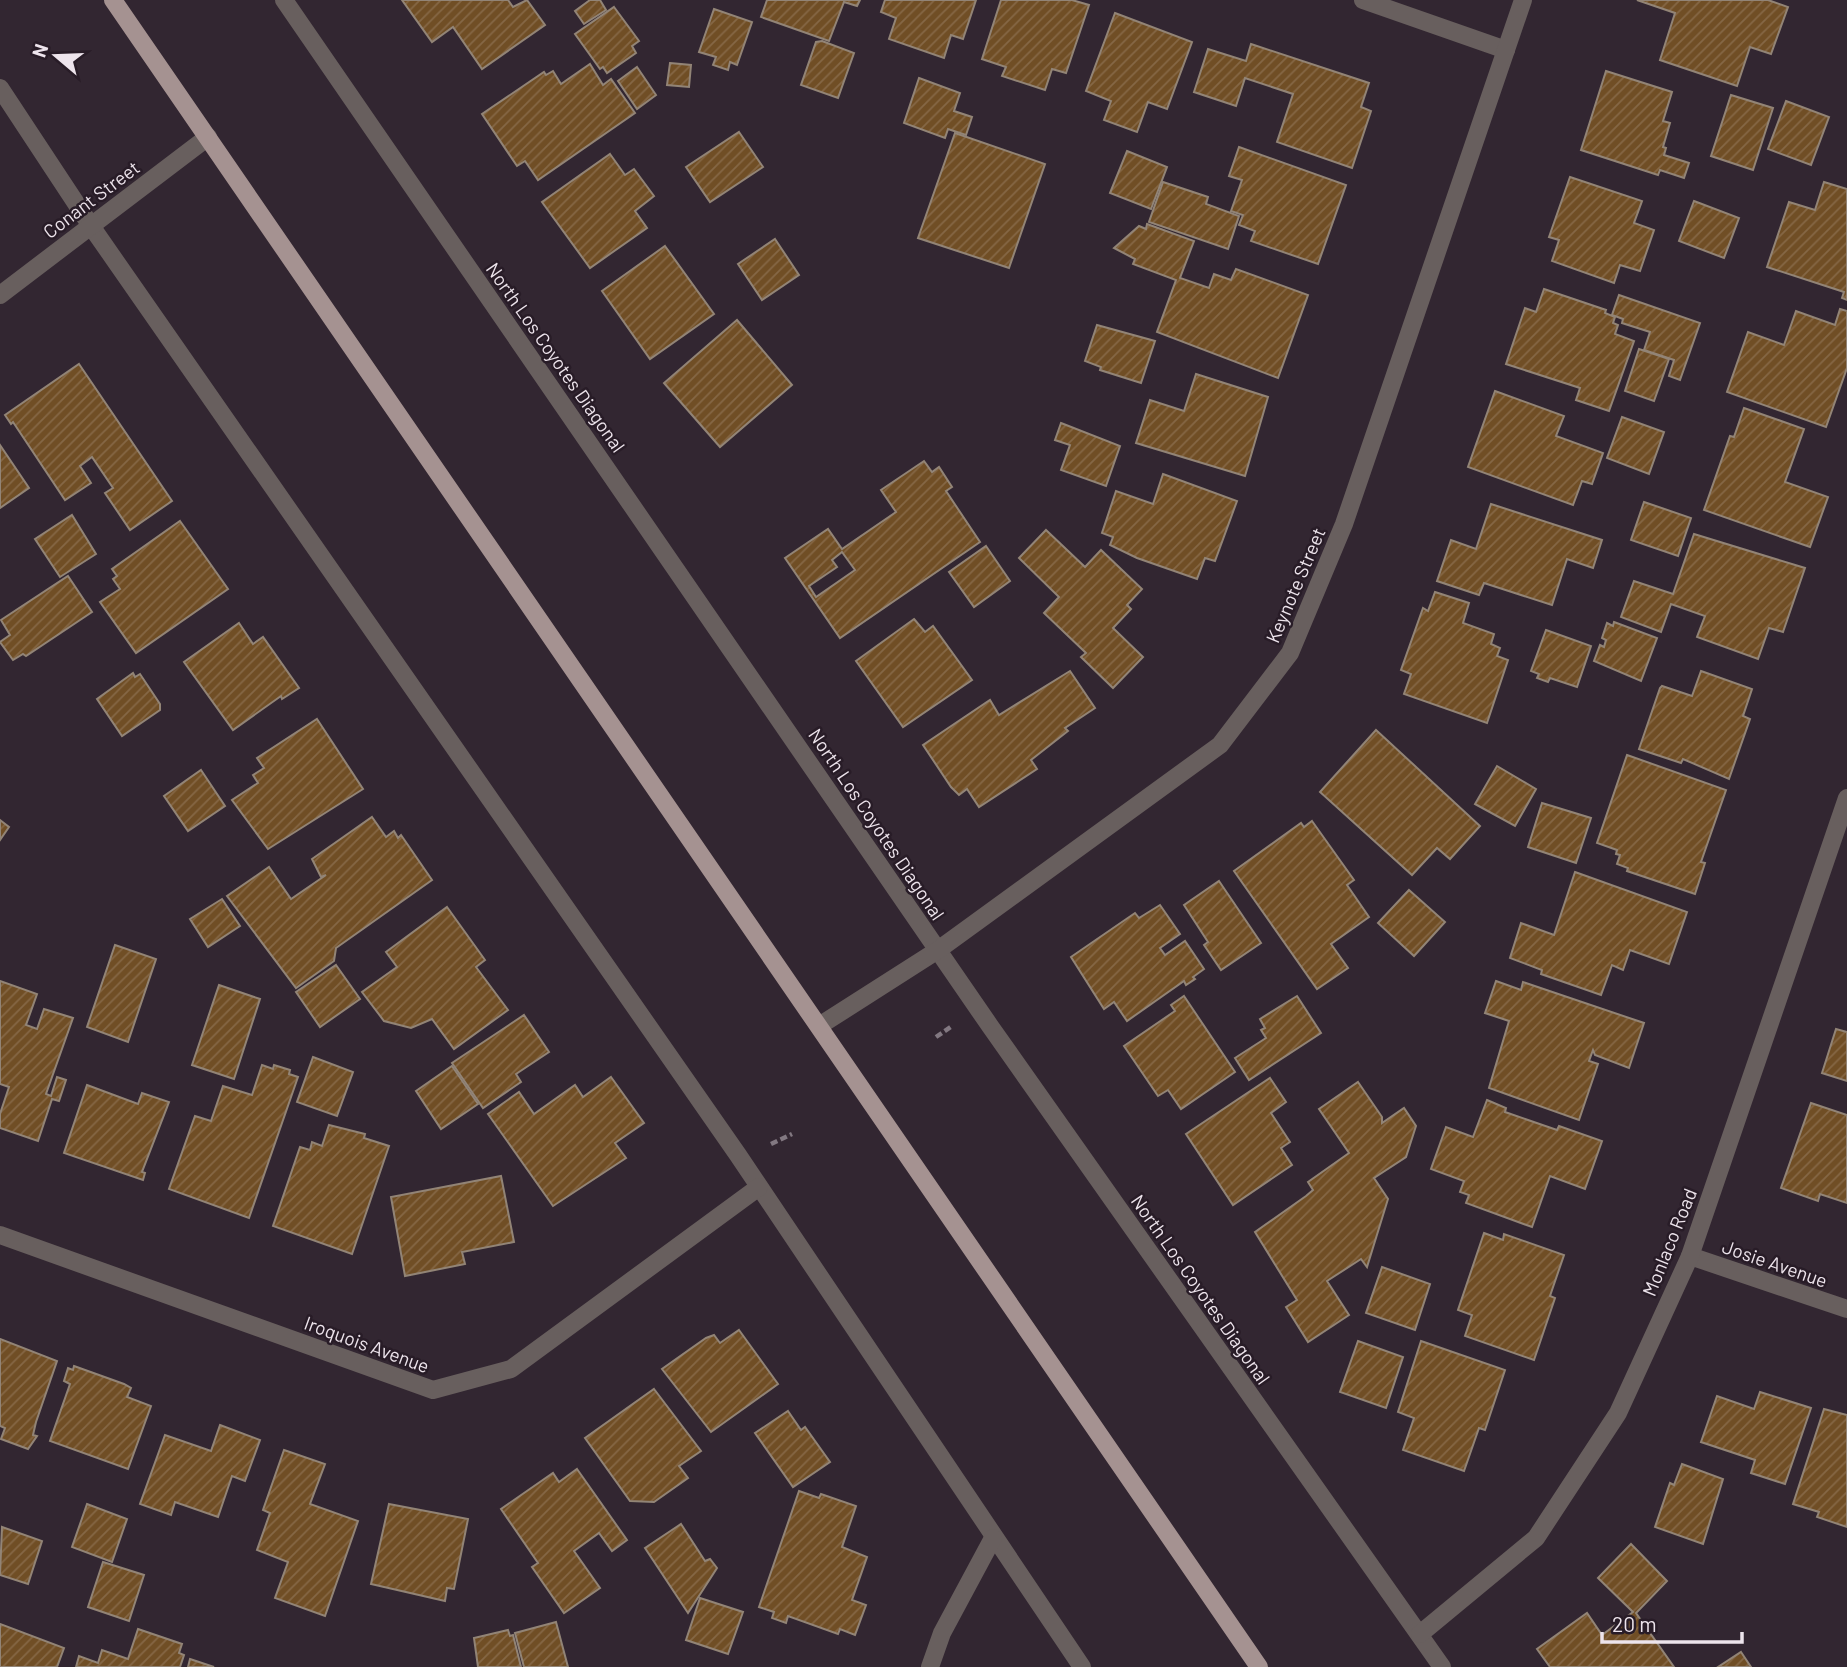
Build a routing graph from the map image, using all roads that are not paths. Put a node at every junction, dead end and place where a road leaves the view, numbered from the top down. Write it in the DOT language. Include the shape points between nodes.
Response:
graph roads {
  1 [pos="113,0"];
  2 [pos="284,0"];
  3 [pos="1363,0"];
  4 [pos="1523,0"];
  5 [pos="1506,50"];
  6 [pos="0,88"];
  7 [pos="208,137"];
  8 [pos="91,226"];
  9 [pos="0,295"];
  10 [pos="1847,798"];
  11 [pos="938,950"];
  12 [pos="818,1027"];
  13 [pos="759,1187"];
  14 [pos="0,1235"];
  15 [pos="1690,1256"];
  16 [pos="1847,1309"];
  17 [pos="993,1538"];
  18 [pos="1420,1634"];
  19 [pos="930,1667"];
  20 [pos="1082,1667"];
  21 [pos="1259,1667"];
  22 [pos="1442,1667"];
  1 -- 7 [label="main road"];
  2 -- 11 [label="street, North Los Coyotes Diagonal"];
  3 -- 5 [label="street"];
  4 -- 5 [label="street, Keynote Street"];
  5 -- 11 [label="street, Keynote Street" via="1344,524 1290,653 1220,745"];
  6 -- 8 [label="street"];
  7 -- 8 [label="street, Conant Street"];
  7 -- 12 [label="main road"];
  8 -- 9 [label="street, Conant Street"];
  8 -- 13 [label="street"];
  10 -- 15 [label="street, Monlaco Road"];
  11 -- 12 [label="street, Keynote Street"];
  11 -- 18 [label="street, North Los Coyotes Diagonal"];
  12 -- 21 [label="main road"];
  13 -- 14 [label="street, Iroquois Avenue" via="511,1369 433,1390"];
  13 -- 17 [label="street"];
  15 -- 16 [label="street, Josie Avenue"];
  15 -- 18 [label="street, Monlaco Road" via="1618,1413 1536,1538"];
  17 -- 19 [label="street" via="942,1633"];
  17 -- 20 [label="street"];
  18 -- 22 [label="street, North Los Coyotes Diagonal"];
}
